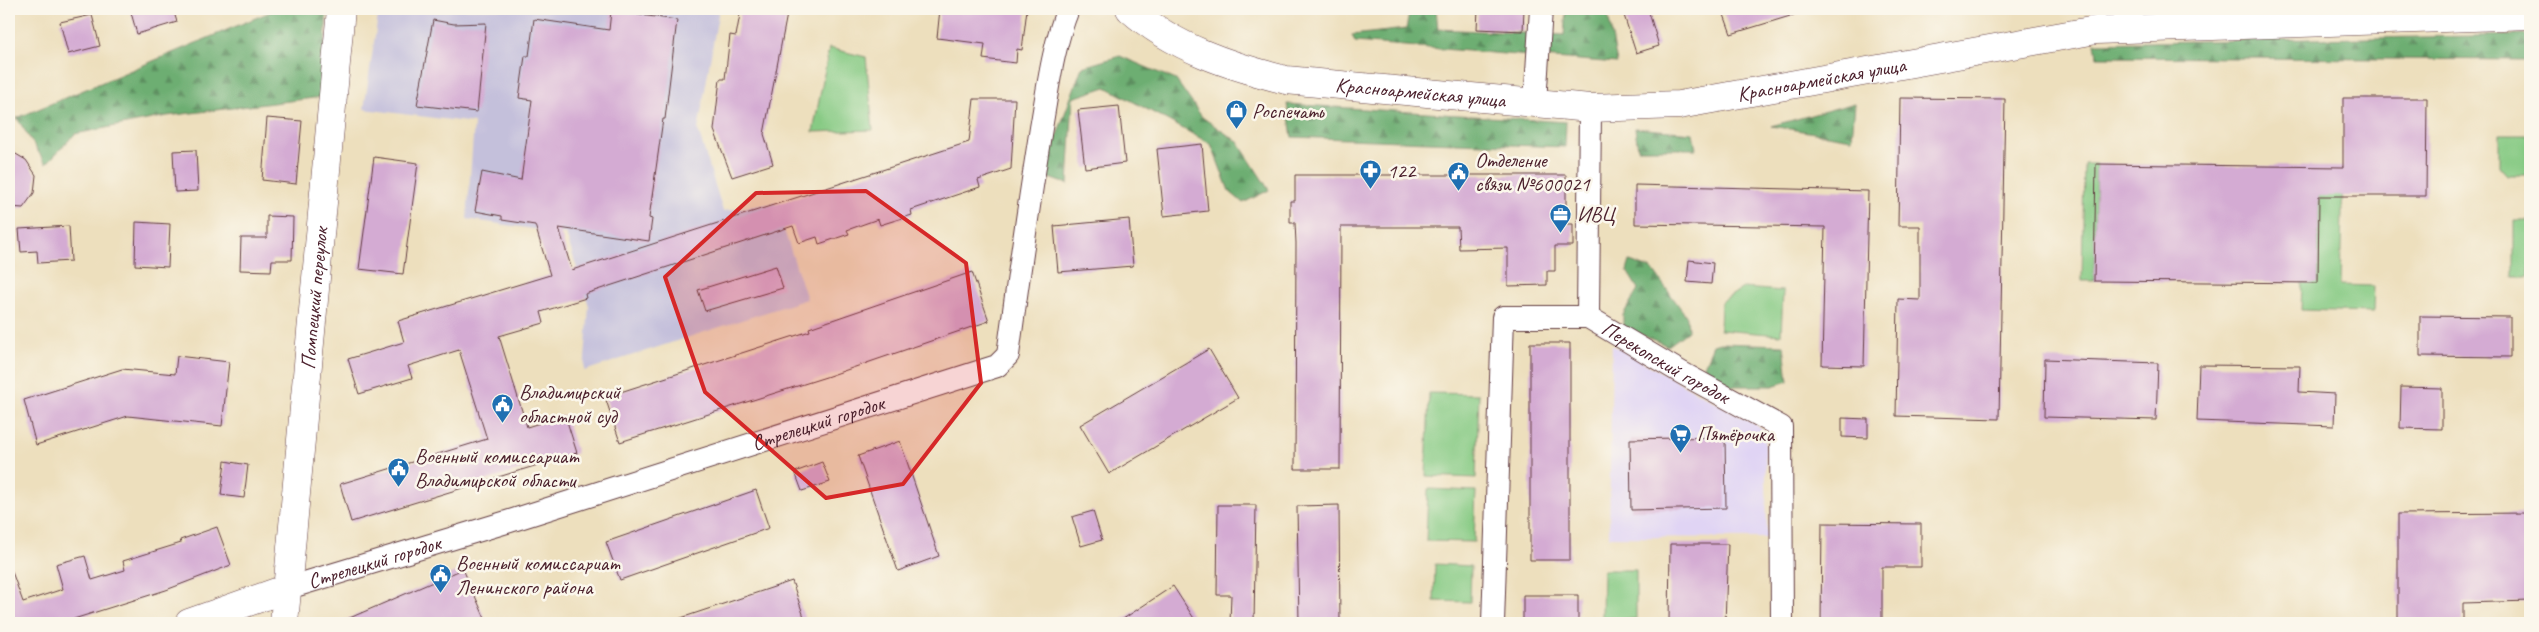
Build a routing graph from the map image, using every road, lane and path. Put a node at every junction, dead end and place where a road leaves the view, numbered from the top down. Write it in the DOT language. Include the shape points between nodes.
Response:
graph roads {
  1 [pos="341,9"];
  2 [pos="1068,9"];
  3 [pos="1130,9"];
  4 [pos="1541,9"];
  5 [pos="2530,15"];
  6 [pos="1535,103"];
  7 [pos="1590,108"];
  8 [pos="1588,317"];
  9 [pos="288,588"];
  10 [pos="189,623"];
  11 [pos="284,623"];
  12 [pos="1492,623"];
  13 [pos="1782,623"];
  1 -- 9 [label="street, Помпецкий переулок"];
  2 -- 9 [label="street, Стрелецкий городок" via="1048,88 1008,355 997,366"];
  3 -- 6 [label="street, Красноармейская улица" via="1162,33 1204,56 1286,80"];
  4 -- 6 [label="street"];
  5 -- 7 [label="street, Красноармейская улица" via="2096,30 1679,105"];
  6 -- 7 [label="street, Красноармейская улица"];
  7 -- 8 [label="street, Перекопский городок"];
  8 -- 12 [label="street, Перекопский городок" via="1502,317"];
  8 -- 13 [label="street, Перекопский городок" via="1781,427"];
  9 -- 10 [label="street"];
  9 -- 11 [label="street, Помпецкий переулок"];
}
